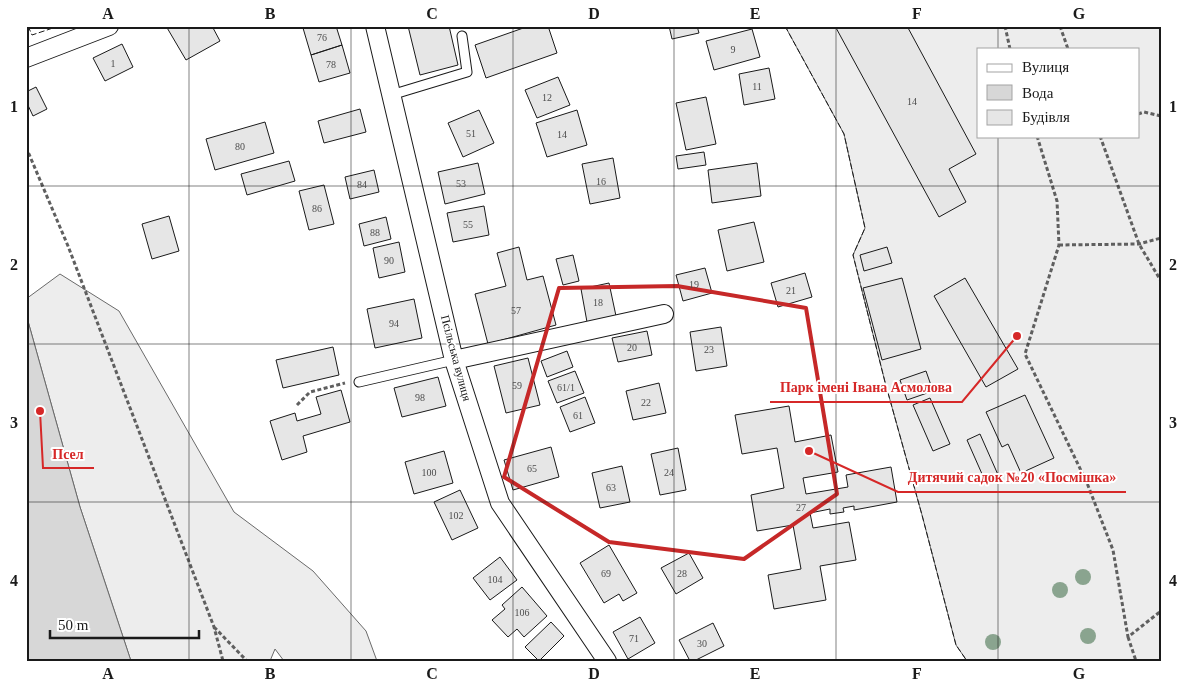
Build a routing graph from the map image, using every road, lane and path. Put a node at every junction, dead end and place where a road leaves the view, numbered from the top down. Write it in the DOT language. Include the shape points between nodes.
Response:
graph roads {
  1 [pos="109,26"];
  2 [pos="375,26"];
  3 [pos="1005,26"];
  4 [pos="1060,26"];
  5 [pos="462,36"];
  6 [pos="1010,48"];
  7 [pos="1068,48"];
  8 [pos="26,58"];
  9 [pos="391,95"];
  10 [pos="1140,113"];
  11 [pos="1161,116"];
  12 [pos="1038,138"];
  13 [pos="1101,138"];
  14 [pos="26,147"];
  15 [pos="1161,238"];
  16 [pos="1138,244"];
  17 [pos="1059,245"];
  18 [pos="1161,281"];
  19 [pos="664,314"];
  20 [pos="454,360"];
  21 [pos="359,382"];
  22 [pos="342,383"];
  23 [pos="297,405"];
  24 [pos="1161,611"];
  25 [pos="214,627"];
  26 [pos="1128,637"];
  27 [pos="223,661"];
  28 [pos="247,661"];
  29 [pos="606,661"];
  30 [pos="1136,661"];
  1 -- 8 [label="street"];
  2 -- 9 [label="street, Псільська вулиця"];
  3 -- 6 [label="path"];
  4 -- 7 [label="path"];
  5 -- 9 [label="lane" via="467,72"];
  9 -- 20 [label="street, Псільська вулиця"];
  10 -- 11 [label="path"];
  12 -- 17 [label="path" via="1057,202"];
  13 -- 16 [label="path"];
  14 -- 25 [label="path" via="72,255"];
  15 -- 16 [label="path"];
  16 -- 17 [label="path"];
  16 -- 18 [label="path"];
  17 -- 26 [label="path" via="1025,354 1087,482 1113,550"];
  19 -- 20 [label="street"];
  20 -- 21 [label="lane"];
  20 -- 29 [label="street, Псільська вулиця" via="500,503"];
  22 -- 23 [label="path" via="310,392"];
  24 -- 26 [label="path"];
  25 -- 27 [label="path"];
  25 -- 28 [label="path"];
  26 -- 30 [label="path"];
}
